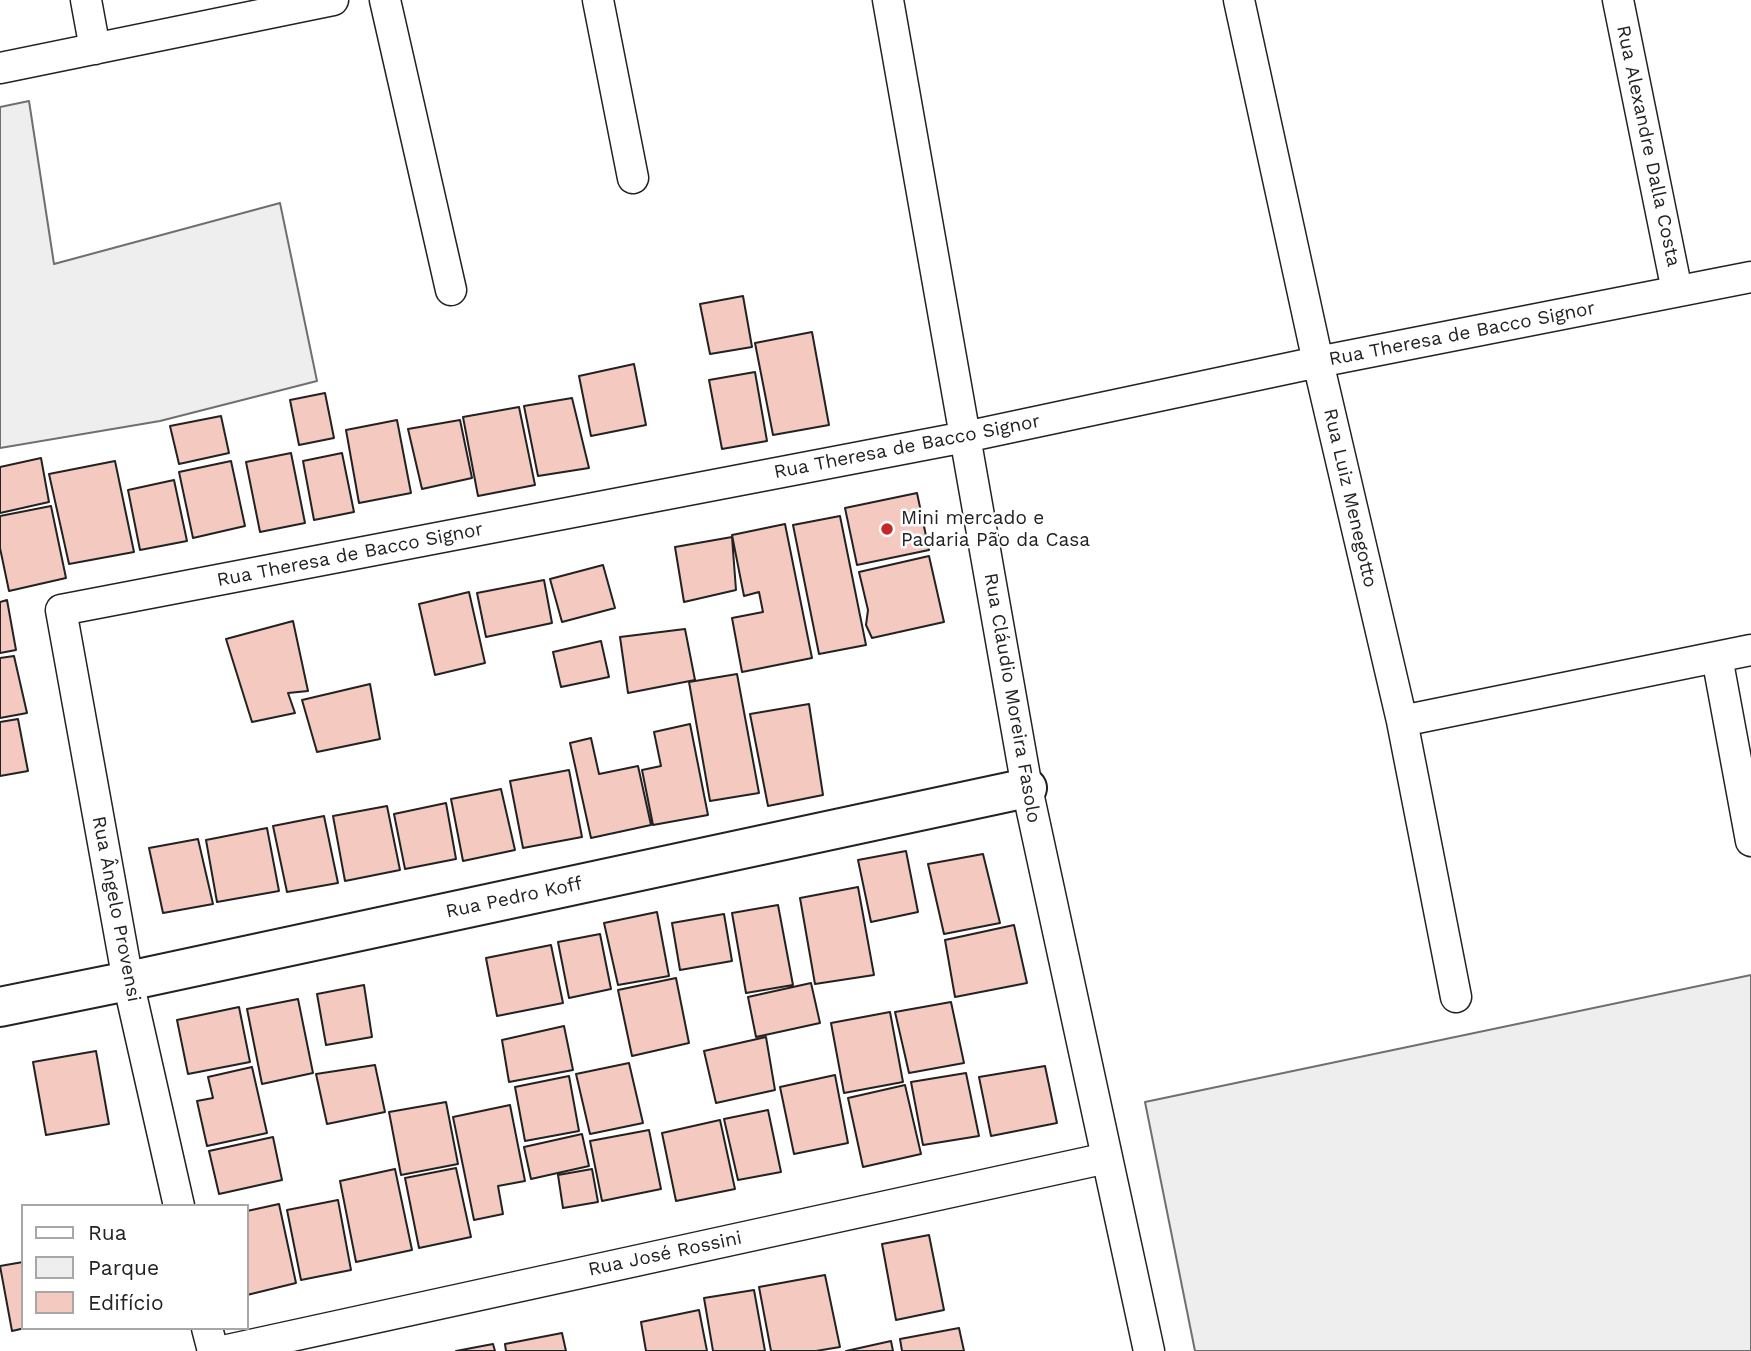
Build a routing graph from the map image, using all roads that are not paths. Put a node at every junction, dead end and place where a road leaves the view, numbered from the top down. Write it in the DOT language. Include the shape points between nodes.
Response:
graph roads {
  1 [pos="86,0"];
  2 [pos="333,0"];
  3 [pos="384,0"];
  4 [pos="598,0"];
  5 [pos="888,0"];
  6 [pos="1240,0"];
  7 [pos="1618,0"];
  8 [pos="94,49"];
  9 [pos="0,68"];
  10 [pos="633,178"];
  11 [pos="1751,276"];
  12 [pos="452,290"];
  13 [pos="1677,292"];
  14 [pos="1318,362"];
  15 [pos="965,437"];
  16 [pos="61,610"];
  17 [pos="1751,650"];
  18 [pos="1717,657"];
  19 [pos="1402,721"];
  20 [pos="1027,788"];
  21 [pos="1751,841"];
  22 [pos="128,981"];
  23 [pos="1456,997"];
  24 [pos="0,1007"];
  25 [pos="1107,1158"];
  26 [pos="179,1204"];
  27 [pos="208,1330"];
  28 [pos="213,1351"];
  29 [pos="223,1351"];
  30 [pos="1149,1351"];
  1 -- 8 [label="street"];
  2 -- 8 [label="street"];
  3 -- 12 [label="street"];
  4 -- 10 [label="street"];
  5 -- 15 [label="street, Rua Cláudio Moreira Fasolo"];
  6 -- 14 [label="street, Rua Luiz Menegotto"];
  7 -- 13 [label="street, Rua Alexandre Dalla Costa"];
  8 -- 9 [label="street"];
  11 -- 13 [label="street, Rua Theresa de Bacco Signor"];
  13 -- 14 [label="street, Rua Theresa de Bacco Signor"];
  14 -- 15 [label="street, Rua Theresa de Bacco Signor"];
  14 -- 19 [label="street, Rua Luiz Menegotto"];
  15 -- 16 [label="street, Rua Theresa de Bacco Signor"];
  15 -- 20 [label="street, Rua Cláudio Moreira Fasolo"];
  16 -- 22 [label="street, Rua Ângelo Provensi"];
  17 -- 18 [label="street"];
  18 -- 19 [label="street"];
  18 -- 21 [label="street"];
  19 -- 23 [label="street, Rua Luiz Menegotto"];
  20 -- 22 [label="street, Rua Pedro Koff"];
  20 -- 25 [label="street, Rua Cláudio Moreira Fasolo"];
  22 -- 24 [label="street, Rua Pedro Koff"];
  22 -- 26 [label="street, Rua Ângelo Provensi"];
  25 -- 29 [label="street, Rua José Rossini"];
  25 -- 30 [label="street, Rua Cláudio Moreira Fasolo"];
  27 -- 28 [label="street"];
}
